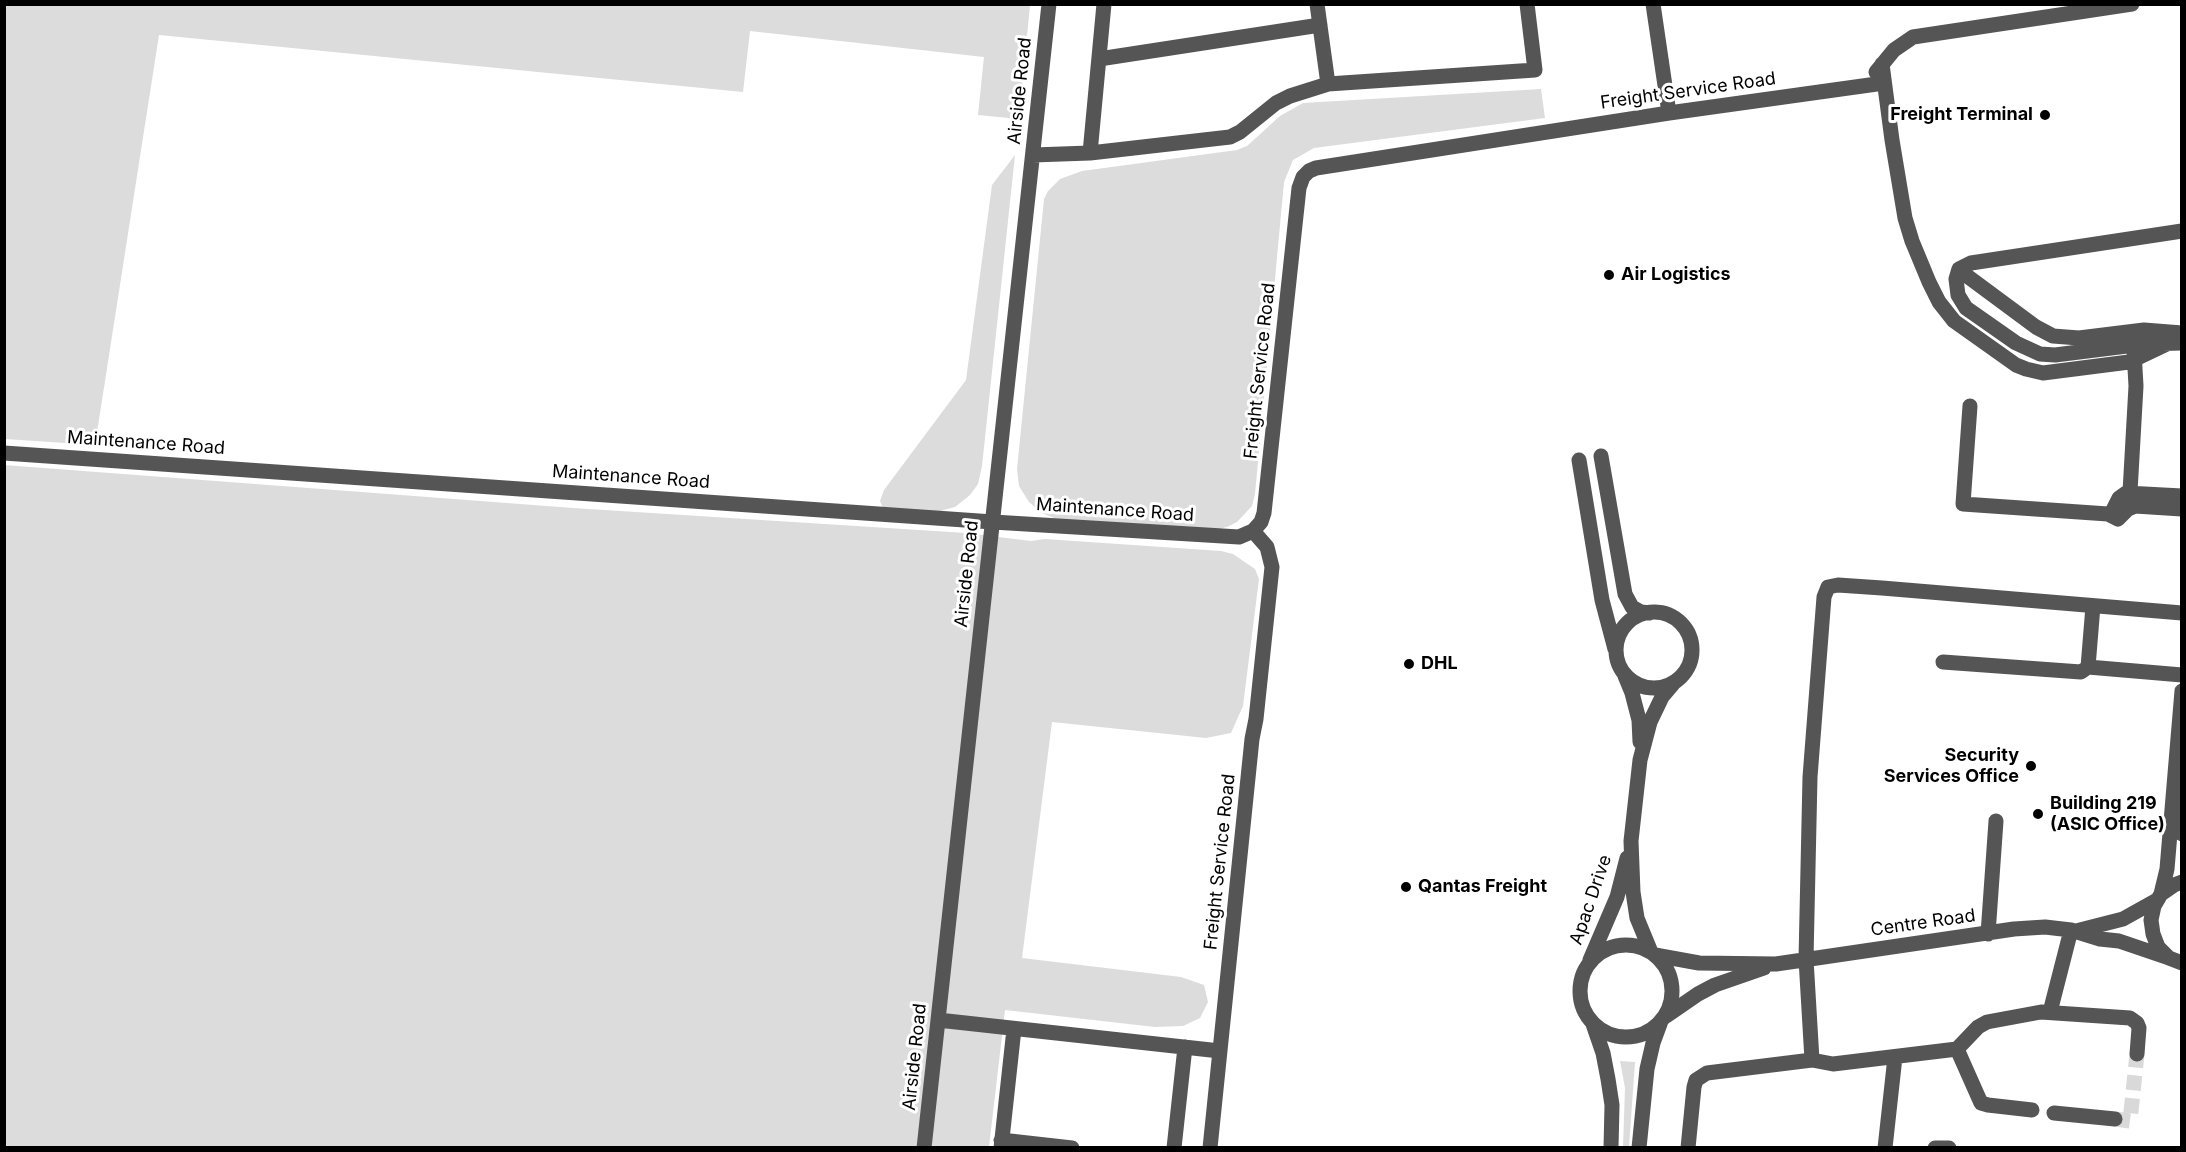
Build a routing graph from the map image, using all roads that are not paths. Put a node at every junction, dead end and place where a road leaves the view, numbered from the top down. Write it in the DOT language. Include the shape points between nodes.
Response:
graph roads {
  1 [pos="1049,4"];
  2 [pos="1104,4"];
  3 [pos="1317,4"];
  4 [pos="1527,4"];
  5 [pos="1653,4"];
  6 [pos="2132,4"];
  7 [pos="1320,25"];
  8 [pos="1099,59"];
  9 [pos="1882,64"];
  10 [pos="1884,83"];
  11 [pos="1328,84"];
  12 [pos="1851,86"];
  13 [pos="1668,113"];
  14 [pos="1090,153"];
  15 [pos="1033,155"];
  16 [pos="2181,231"];
  17 [pos="1959,270"];
  18 [pos="2181,333"];
  19 [pos="2132,337"];
  20 [pos="2175,343"];
  21 [pos="2134,360"];
  22 [pos="1970,406"];
  23 [pos="4,453"];
  24 [pos="1601,456"];
  25 [pos="1579,460"];
  26 [pos="2130,492"];
  27 [pos="2181,496"];
  28 [pos="2181,509"];
  29 [pos="2115,517"];
  30 [pos="993,522"];
  31 [pos="1253,531"];
  32 [pos="2093,606"];
  33 [pos="1650,613"];
  34 [pos="2181,613"];
  35 [pos="1616,652"];
  36 [pos="1943,662"];
  37 [pos="2088,667"];
  38 [pos="1624,673"];
  39 [pos="2181,675"];
  40 [pos="1673,684"];
  41 [pos="2181,691"];
  42 [pos="2176,757"];
  43 [pos="1640,760"];
  44 [pos="1996,821"];
  45 [pos="2181,834"];
  46 [pos="1631,841"];
  47 [pos="2181,882"];
  48 [pos="2159,897"];
  49 [pos="2073,930"];
  50 [pos="1988,934"];
  51 [pos="1653,954"];
  52 [pos="1806,959"];
  53 [pos="2174,960"];
  54 [pos="1776,964"];
  55 [pos="1585,971"];
  56 [pos="2181,979"];
  57 [pos="2050,1012"];
  58 [pos="938,1020"];
  59 [pos="1662,1020"];
  60 [pos="1592,1023"];
  61 [pos="1014,1029"];
  62 [pos="1185,1047"];
  63 [pos="1958,1049"];
  64 [pos="1220,1051"];
  65 [pos="2138,1054"];
  66 [pos="1895,1057"];
  67 [pos="1812,1060"];
  68 [pos="2032,1110"];
  69 [pos="2055,1113"];
  70 [pos="2115,1119"];
  71 [pos="1001,1144"];
  72 [pos="924,1148"];
  73 [pos="1072,1148"];
  74 [pos="1174,1148"];
  75 [pos="1210,1148"];
  76 [pos="1611,1148"];
  77 [pos="1639,1148"];
  78 [pos="1688,1148"];
  79 [pos="1885,1148"];
  80 [pos="1935,1148"];
  81 [pos="1950,1148"];
  1 -- 15 [label="street, Airside Road"];
  2 -- 8 [label="street"];
  3 -- 7 [label="street"];
  4 -- 11 [label="street" via="1535,70"];
  5 -- 13 [label="street"];
  6 -- 9 [label="street" via="1913,37"];
  7 -- 8 [label="street"];
  7 -- 11 [label="street"];
  8 -- 14 [label="street"];
  9 -- 10 [label="street"];
  9 -- 12 [label="street" via="1876,72"];
  10 -- 12 [label="street, Freight Service Road"];
  10 -- 21 [label="street" via="1902,204 1912,241 1939,302 1954,321 2016,365 2034,371 2054,373"];
  11 -- 14 [label="street" via="1276,103 1230,137"];
  12 -- 13 [label="street, Freight Service Road"];
  13 -- 31 [label="street, Freight Service Road" via="1316,168 1302,177 1264,513"];
  14 -- 15 [label="street"];
  15 -- 30 [label="street, Airside Road"];
  16 -- 17 [label="street" via="1979,261"];
  17 -- 19 [label="street" via="2053,336"];
  17 -- 19 [label="street" via="1956,283 1963,305 2030,351 2055,355"];
  18 -- 19 [label="street"];
  19 -- 20 [label="street"];
  19 -- 21 [label="street"];
  20 -- 21 [label="street"];
  21 -- 26 [label="street"];
  22 -- 29 [label="street" via="1963,504"];
  23 -- 30 [label="street, Maintenance Road"];
  24 -- 33 [label="street" via="1625,594 1632,607"];
  25 -- 35 [label="street" via="1602,600"];
  26 -- 27 [label="street"];
  26 -- 29 [label="street" via="2119,498"];
  28 -- 29 [label="street" via="2135,506"];
  30 -- 31 [label="street, Maintenance Road" via="1239,537"];
  30 -- 58 [label="street, Airside Road"];
  31 -- 64 [label="street, Freight Service Road" via="1268,547 1272,567"];
  32 -- 34 [label="street"];
  32 -- 37 [label="street"];
  32 -- 52 [label="street" via="1828,587 1809,777"];
  33 -- 35 [label="street" via="1625,625"];
  33 -- 40 [label="street" via="1666,614 1689,635 1691,659 1685,673"];
  35 -- 38 [label="street"];
  36 -- 37 [label="street" via="2081,672"];
  37 -- 39 [label="street"];
  38 -- 40 [label="street" via="1642,687"];
  38 -- 43 [label="street, Apac Drive" via="1639,720"];
  40 -- 43 [label="street, Apac Drive" via="1650,722"];
  41 -- 42 [label="street"];
  42 -- 45 [label="street"];
  42 -- 48 [label="street" via="2167,869"];
  43 -- 46 [label="street, Apac Drive"];
  44 -- 50 [label="street"];
  46 -- 51 [label="street, Apac Drive" via="1637,918"];
  46 -- 55 [label="street, Apac Drive" via="1617,897"];
  47 -- 48 [label="street, Centre Road"];
  48 -- 49 [label="street, Centre Road" via="2123,919"];
  48 -- 53 [label="street" via="2151,927 2158,947"];
  49 -- 50 [label="street, Centre Road" via="2029,928"];
  49 -- 53 [label="street, Centre Road"];
  49 -- 57 [label="street"];
  50 -- 52 [label="street, Centre Road"];
  51 -- 54 [label="street, Centre Road" via="1699,963"];
  51 -- 55 [label="street" via="1635,946 1615,947 1597,956"];
  51 -- 59 [label="street" via="1666,968 1672,985 1671,1003"];
  52 -- 54 [label="street, Centre Road"];
  52 -- 67 [label="street"];
  53 -- 56 [label="street"];
  54 -- 59 [label="street, Centre Road" via="1715,985"];
  55 -- 60 [label="street" via="1580,994"];
  57 -- 63 [label="street" via="1987,1022"];
  57 -- 65 [label="street" via="2130,1018 2139,1028"];
  58 -- 61 [label="street"];
  58 -- 72 [label="street, Airside Road"];
  59 -- 60 [label="street" via="1644,1034 1628,1038 1612,1036"];
  59 -- 77 [label="street" via="1647,1069"];
  60 -- 76 [label="street" via="1603,1053 1612,1105"];
  61 -- 62 [label="street"];
  61 -- 71 [label="street"];
  62 -- 64 [label="street"];
  62 -- 74 [label="street"];
  63 -- 66 [label="street"];
  63 -- 68 [label="street" via="1981,1102"];
  64 -- 75 [label="street, Freight Service Road"];
  66 -- 67 [label="street" via="1833,1065"];
  66 -- 79 [label="street"];
  67 -- 78 [label="street" via="1701,1076 1694,1088"];
  69 -- 70 [label="street"];
  71 -- 73 [label="street"];
  80 -- 81 [label="street"];
}
